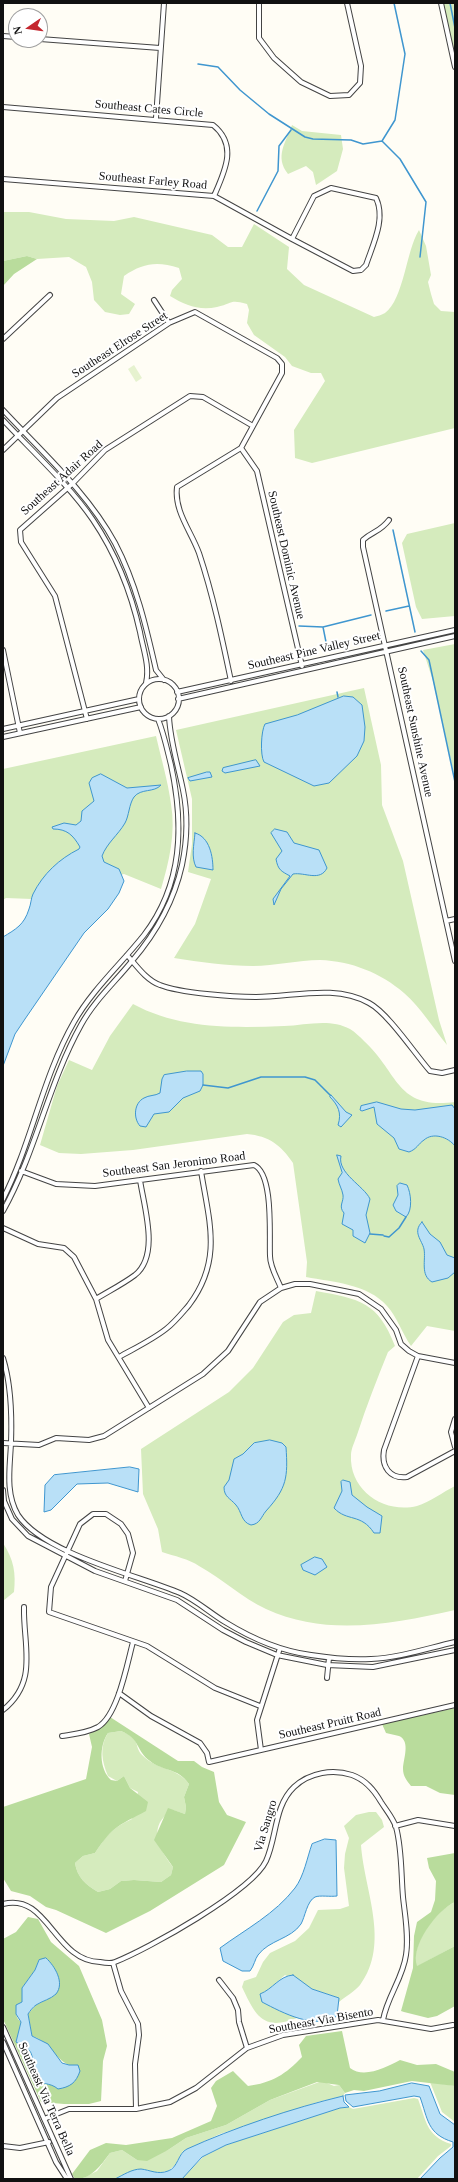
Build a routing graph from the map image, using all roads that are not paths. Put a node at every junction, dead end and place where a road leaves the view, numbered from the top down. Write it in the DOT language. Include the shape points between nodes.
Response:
graph roads {
  1 [pos="164,3"];
  2 [pos="259,3"];
  3 [pos="347,3"];
  4 [pos="441,3"];
  5 [pos="48,40"];
  6 [pos="160,48"];
  7 [pos="455,67"];
  8 [pos="3,107"];
  9 [pos="156,118"];
  10 [pos="3,178"];
  11 [pos="214,196"];
  12 [pos="292,239"];
  13 [pos="50,295"];
  14 [pos="154,300"];
  15 [pos="169,323"];
  16 [pos="3,339"];
  17 [pos="3,410"];
  18 [pos="3,420"];
  19 [pos="253,426"];
  20 [pos="23,432"];
  21 [pos="18,436"];
  22 [pos="241,448"];
  23 [pos="3,450"];
  24 [pos="72,484"];
  25 [pos="66,489"];
  26 [pos="389,520"];
  27 [pos="112,539"];
  28 [pos="106,542"];
  29 [pos="145,623"];
  30 [pos="138,625"];
  31 [pos="455,630"];
  32 [pos="455,636"];
  33 [pos="386,645"];
  34 [pos="3,650"];
  35 [pos="387,651"];
  36 [pos="301,664"];
  37 [pos="303,670"];
  38 [pos="164,680"];
  39 [pos="231,680"];
  40 [pos="146,683"];
  41 [pos="232,686"];
  42 [pos="177,692"];
  43 [pos="139,699"];
  44 [pos="178,699"];
  45 [pos="141,708"];
  46 [pos="85,711"];
  47 [pos="169,716"];
  48 [pos="87,719"];
  49 [pos="158,719"];
  50 [pos="19,726"];
  51 [pos="3,729"];
  52 [pos="20,733"];
  53 [pos="3,737"];
  54 [pos="455,919"];
  55 [pos="446,921"];
  56 [pos="126,955"];
  57 [pos="132,961"];
  58 [pos="455,961"];
  59 [pos="455,1070"];
  60 [pos="17,1170"];
  61 [pos="201,1171"];
  62 [pos="23,1172"];
  63 [pos="140,1180"];
  64 [pos="3,1199"];
  65 [pos="3,1211"];
  66 [pos="3,1228"];
  67 [pos="281,1288"];
  68 [pos="96,1299"];
  69 [pos="418,1356"];
  70 [pos="119,1357"];
  71 [pos="3,1358"];
  72 [pos="455,1363"];
  73 [pos="3,1382"];
  74 [pos="8,1382"];
  75 [pos="149,1408"];
  76 [pos="455,1419"];
  77 [pos="3,1442"];
  78 [pos="10,1444"];
  79 [pos="455,1447"];
  80 [pos="455,1451"];
  81 [pos="3,1490"];
  82 [pos="11,1499"];
  83 [pos="4,1501"];
  84 [pos="69,1551"];
  85 [pos="66,1558"];
  86 [pos="127,1574"];
  87 [pos="125,1581"];
  88 [pos="180,1593"];
  89 [pos="177,1600"];
  90 [pos="24,1607"];
  91 [pos="227,1623"];
  92 [pos="223,1630"];
  93 [pos="133,1642"];
  94 [pos="453,1643"];
  95 [pos="280,1648"];
  96 [pos="454,1650"];
  97 [pos="277,1655"];
  98 [pos="391,1656"];
  99 [pos="329,1658"];
  100 [pos="393,1663"];
  101 [pos="328,1665"];
  102 [pos="327,1678"];
  103 [pos="119,1693"];
  104 [pos="455,1705"];
  105 [pos="260,1706"];
  106 [pos="3,1710"];
  107 [pos="62,1736"];
  108 [pos="261,1750"];
  109 [pos="395,1826"];
  110 [pos="455,1826"];
  111 [pos="3,1904"];
  112 [pos="113,1963"];
  113 [pos="219,1980"];
  114 [pos="383,2020"];
  115 [pos="453,2025"];
  116 [pos="3,2027"];
  117 [pos="3,2042"];
  118 [pos="247,2048"];
  119 [pos="136,2109"];
  120 [pos="44,2119"];
  121 [pos="53,2141"];
  122 [pos="47,2142"];
  123 [pos="3,2146"];
  124 [pos="66,2179"];
  125 [pos="71,2179"];
  1 -- 6 [label="street"];
  2 -- 3 [label="street" via="259,38 274,58 301,82 330,96 349,95 360,83 362,66"];
  4 -- 7 [label="street"];
  5 -- 6 [label="street"];
  6 -- 9 [label="street"];
  8 -- 9 [label="street, Southeast Cates Circle"];
  9 -- 11 [label="street, Southeast Cates Circle" via="213,125 222,132 227,143 228,156"];
  10 -- 11 [label="street, Southeast Farley Road"];
  11 -- 12 [label="street, Southeast Farley Road"];
  12 -- 12 [label="street, Southeast Farley Road" via="353,271 361,270 366,265 381,216 380,206 376,198 331,188 325,189 314,196"];
  13 -- 16 [label="street"];
  14 -- 15 [label="street"];
  15 -- 19 [label="street, Southeast Elrose Street" via="195,312 277,358 282,364 282,373"];
  15 -- 20 [label="street, Southeast Elrose Street" via="57,398"];
  17 -- 20 [label="street"];
  18 -- 21 [label="street"];
  19 -- 22 [label="street, Southeast Elrose Street"];
  19 -- 24 [label="street, Southeast Adair Road" via="203,397 190,396 105,450"];
  20 -- 21 [label="street, Southeast Elrose Street"];
  20 -- 24 [label="street"];
  21 -- 23 [label="street, Southeast Elrose Street"];
  21 -- 25 [label="street"];
  22 -- 36 [label="street, Southeast Dominic Avenue" via="257,471"];
  22 -- 39 [label="street" via="177,487 175,498 198,552 217,616"];
  24 -- 25 [label="street, Southeast Adair Road"];
  24 -- 27 [label="street"];
  25 -- 28 [label="street" via="92,519"];
  25 -- 46 [label="street, Southeast Adair Road" via="20,530 21,542 55,596"];
  26 -- 33 [label="street, Southeast Sunshine Avenue" via="380,530 363,540"];
  27 -- 28 [label="street"];
  27 -- 29 [label="street" via="129,573"];
  28 -- 30 [label="street" via="122,573"];
  29 -- 30 [label="street"];
  29 -- 38 [label="street" via="156,670"];
  30 -- 40 [label="street" via="148,672"];
  31 -- 33 [label="street, Southeast Pine Valley Street"];
  32 -- 35 [label="street, Southeast Pine Valley Street"];
  33 -- 35 [label="street, Southeast Sunshine Avenue"];
  33 -- 36 [label="street, Southeast Pine Valley Street"];
  34 -- 50 [label="street"];
  35 -- 37 [label="street, Southeast Pine Valley Street"];
  35 -- 55 [label="street, Southeast Sunshine Avenue"];
  36 -- 37 [label="street, Southeast Dominic Avenue"];
  36 -- 39 [label="street, Southeast Pine Valley Street"];
  37 -- 41 [label="street, Southeast Pine Valley Street"];
  38 -- 40 [label="street"];
  38 -- 42 [label="street" via="170,682"];
  39 -- 41 [label="street"];
  39 -- 42 [label="street, Southeast Pine Valley Street"];
  40 -- 43 [label="street"];
  41 -- 44 [label="street, Southeast Pine Valley Street"];
  42 -- 44 [label="street"];
  43 -- 45 [label="street"];
  43 -- 46 [label="street"];
  44 -- 47 [label="street" via="174,711"];
  45 -- 48 [label="street"];
  45 -- 49 [label="street" via="148,715"];
  46 -- 48 [label="street, Southeast Adair Road"];
  46 -- 50 [label="street"];
  47 -- 49 [label="street"];
  47 -- 57 [label="street" via="186,813 182,865 174,893 161,922"];
  48 -- 52 [label="street"];
  49 -- 56 [label="street" via="177,793 180,834 169,891 155,919"];
  50 -- 51 [label="street"];
  50 -- 52 [label="street"];
  52 -- 53 [label="street"];
  54 -- 55 [label="street"];
  55 -- 58 [label="street, Southeast Sunshine Avenue"];
  56 -- 57 [label="street"];
  56 -- 60 [label="street" via="74,1022 49,1072"];
  57 -- 59 [label="street" via="159,985 182,990 256,997 325,992 346,995 370,1004 392,1024 430,1071 442,1073"];
  57 -- 62 [label="street" via="106,990 82,1023 57,1074"];
  60 -- 62 [label="street, Southeast San Jeronimo Road"];
  60 -- 64 [label="street"];
  61 -- 63 [label="street, Southeast San Jeronimo Road"];
  61 -- 67 [label="street, Southeast San Jeronimo Road" via="246,1165 259,1168 264,1177 270,1215 270,1256"];
  61 -- 70 [label="street" via="211,1235 210,1265 200,1291 166,1329"];
  62 -- 63 [label="street, Southeast San Jeronimo Road" via="56,1184 96,1186"];
  62 -- 65 [label="street"];
  63 -- 68 [label="street" via="150,1243 148,1256 137,1274"];
  66 -- 68 [label="street" via="38,1244 64,1248 74,1257"];
  67 -- 69 [label="street" via="295,1284 310,1284 359,1294 381,1309 396,1330 401,1344"];
  67 -- 75 [label="street" via="260,1302 228,1351 203,1374"];
  68 -- 70 [label="street" via="108,1340"];
  69 -- 72 [label="street"];
  69 -- 80 [label="street" via="384,1450 385,1468 398,1478 407,1477"];
  70 -- 75 [label="street"];
  71 -- 74 [label="street"];
  73 -- 74 [label="street"];
  74 -- 78 [label="street"];
  75 -- 78 [label="street" via="104,1436 89,1440 56,1438 39,1445"];
  76 -- 79 [label="street" via="451,1432"];
  77 -- 78 [label="street"];
  78 -- 82 [label="street" via="8,1466"];
  81 -- 83 [label="street"];
  82 -- 83 [label="street"];
  82 -- 84 [label="street" via="18,1514 32,1530"];
  83 -- 85 [label="street" via="12,1519 28,1536"];
  84 -- 85 [label="street"];
  84 -- 86 [label="street"];
  84 -- 86 [label="street" via="80,1524 93,1514 106,1514 121,1524 128,1534 133,1553"];
  85 -- 87 [label="street"];
  85 -- 93 [label="street" via="51,1587 50,1612"];
  86 -- 87 [label="street"];
  86 -- 88 [label="street"];
  87 -- 89 [label="street"];
  88 -- 89 [label="street"];
  88 -- 91 [label="street"];
  89 -- 92 [label="street"];
  90 -- 106 [label="street" via="28,1664 20,1690"];
  91 -- 92 [label="street"];
  91 -- 95 [label="street" via="249,1636"];
  92 -- 97 [label="street"];
  93 -- 103 [label="street"];
  93 -- 105 [label="street" via="159,1652 215,1688"];
  94 -- 96 [label="street"];
  94 -- 98 [label="street"];
  95 -- 97 [label="street"];
  95 -- 99 [label="street"];
  96 -- 100 [label="street"];
  97 -- 101 [label="street"];
  97 -- 105 [label="street"];
  98 -- 99 [label="street" via="355,1660"];
  98 -- 100 [label="street"];
  99 -- 101 [label="street"];
  100 -- 101 [label="street" via="361,1667"];
  101 -- 102 [label="street"];
  103 -- 107 [label="street" via="110,1714 100,1726 86,1733"];
  103 -- 108 [label="street, Southeast Pruitt Road" via="151,1716 200,1743 207,1753 209,1762"];
  104 -- 108 [label="street, Southeast Pruitt Road"];
  105 -- 108 [label="street" via="257,1728"];
  109 -- 110 [label="street" via="418,1820"];
  109 -- 112 [label="street, Via Sangro" via="367,1783 340,1772 324,1772 309,1777 286,1796 267,1860 254,1878 189,1924"];
  109 -- 114 [label="street, Via Sangro" via="399,1842 407,1939 406,1956 385,2005"];
  111 -- 112 [label="street" via="20,1903 42,1916 65,1947 76,1956 91,1961"];
  112 -- 119 [label="street" via="121,1991 138,2024 140,2036 135,2064"];
  113 -- 118 [label="street" via="233,1998 238,2010"];
  114 -- 115 [label="street, Southeast Via Bisento" via="431,2029"];
  114 -- 118 [label="street, Southeast Via Bisento" via="283,2035"];
  116 -- 120 [label="street, Southeast Via Terra Bella"];
  117 -- 122 [label="street, Southeast Via Terra Bella"];
  118 -- 119 [label="street, Southeast Via Bisento" via="183,2096 158,2106"];
  119 -- 120 [label="street, Southeast Via Bisento" via="69,2109"];
  120 -- 121 [label="street, Southeast Via Terra Bella"];
  121 -- 122 [label="street"];
  121 -- 125 [label="street, Southeast Via Terra Bella"];
  122 -- 123 [label="street" via="20,2148"];
  122 -- 124 [label="street, Southeast Via Terra Bella"];
}
